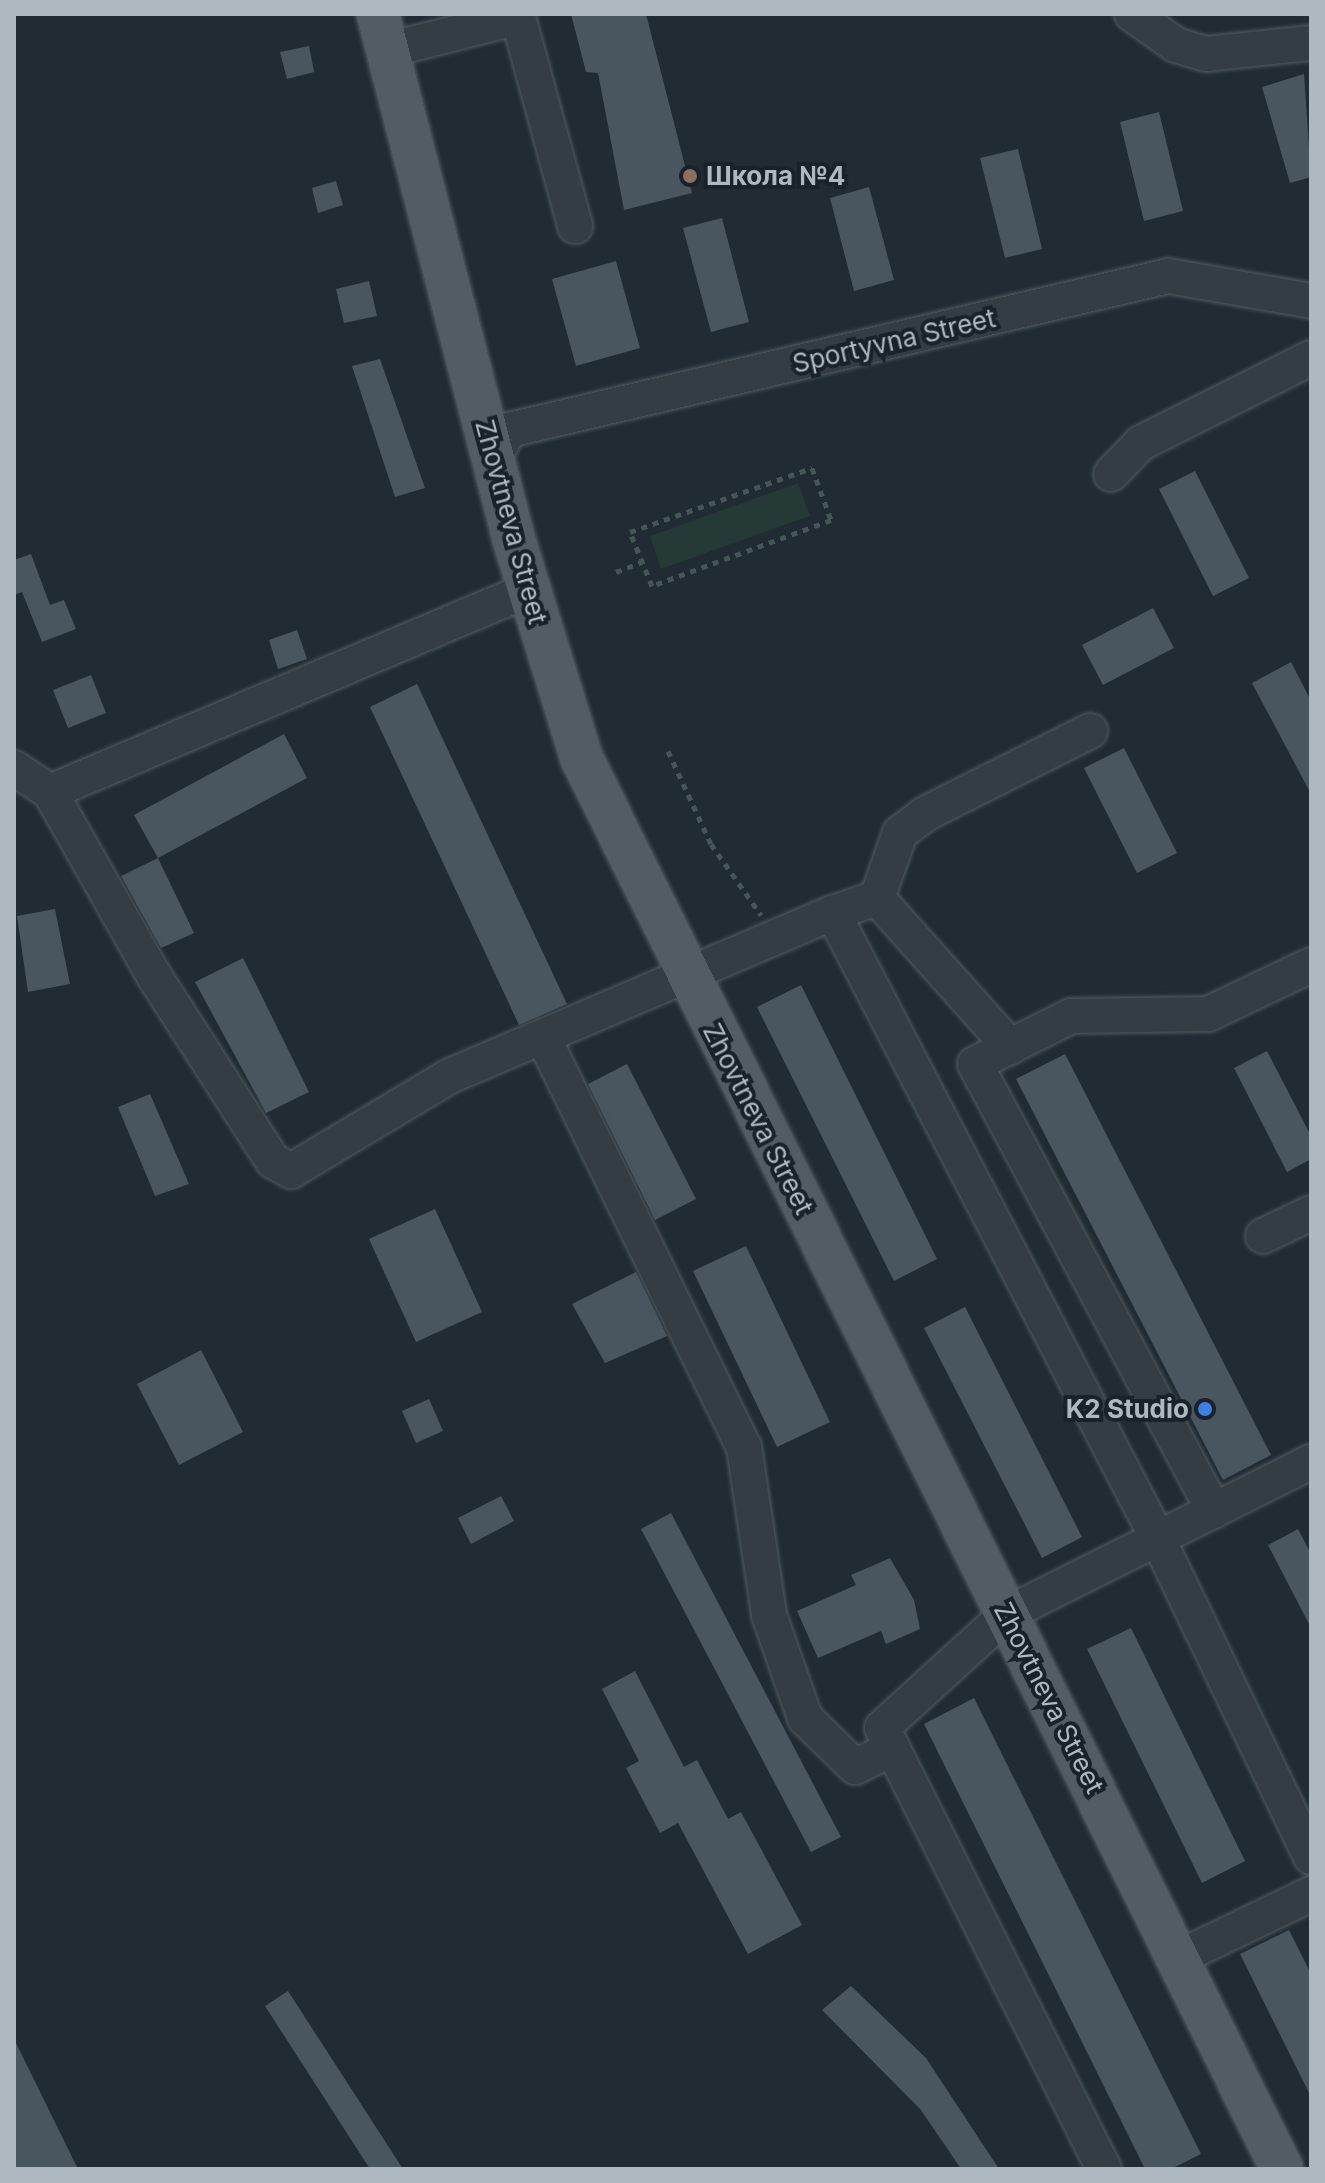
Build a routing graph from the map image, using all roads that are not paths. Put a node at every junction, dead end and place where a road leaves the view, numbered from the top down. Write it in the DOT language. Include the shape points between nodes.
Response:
graph roads {
  1 [pos="1132,14"];
  2 [pos="383,32"];
  3 [pos="1311,43"];
  4 [pos="575,226"];
  5 [pos="1311,301"];
  6 [pos="1311,358"];
  7 [pos="494,458"];
  8 [pos="1111,474"];
  9 [pos="528,590"];
  10 [pos="1090,731"];
  11 [pos="14,768"];
  12 [pos="50,792"];
  13 [pos="877,898"];
  14 [pos="833,913"];
  15 [pos="1311,965"];
  16 [pos="686,976"];
  17 [pos="543,1037"];
  18 [pos="1010,1047"];
  19 [pos="1311,1213"];
  20 [pos="1263,1236"];
  21 [pos="1311,1462"];
  22 [pos="1214,1511"];
  23 [pos="1158,1539"];
  24 [pos="1007,1614"];
  25 [pos="893,1748"];
  26 [pos="1311,1857"];
  27 [pos="1311,1894"];
  28 [pos="1178,1958"];
  29 [pos="1104,2169"];
  30 [pos="1281,2169"];
  1 -- 3 [label="street" via="1176,45 1206,54"];
  2 -- 4 [label="street" via="518,17"];
  2 -- 7 [label="main road, Zhovtneva Street"];
  5 -- 7 [label="street, Sportyvna Street" via="1168,276 509,430"];
  6 -- 8 [label="street" via="1141,443"];
  7 -- 9 [label="main road, Zhovtneva Street"];
  9 -- 12 [label="street"];
  9 -- 16 [label="main road, Zhovtneva Street" via="582,759"];
  10 -- 13 [label="street" via="962,793 900,833"];
  11 -- 12 [label="street"];
  12 -- 17 [label="street" via="165,992 273,1161 291,1171 450,1076"];
  13 -- 14 [label="street"];
  13 -- 18 [label="street"];
  14 -- 16 [label="street"];
  14 -- 23 [label="street"];
  15 -- 18 [label="street" via="1208,1014 1071,1016"];
  16 -- 17 [label="street"];
  16 -- 24 [label="main road, Zhovtneva Street"];
  17 -- 25 [label="street" via="744,1447 769,1615 805,1718 855,1767"];
  18 -- 22 [label="street" via="975,1064"];
  19 -- 20 [label="street"];
  21 -- 22 [label="street"];
  22 -- 23 [label="street"];
  23 -- 24 [label="street"];
  23 -- 26 [label="street"];
  24 -- 25 [label="street" via="882,1728"];
  24 -- 28 [label="main road, Zhovtneva Street"];
  25 -- 29 [label="street"];
  27 -- 28 [label="street"];
  28 -- 30 [label="main road, Zhovtneva Street"];
}
